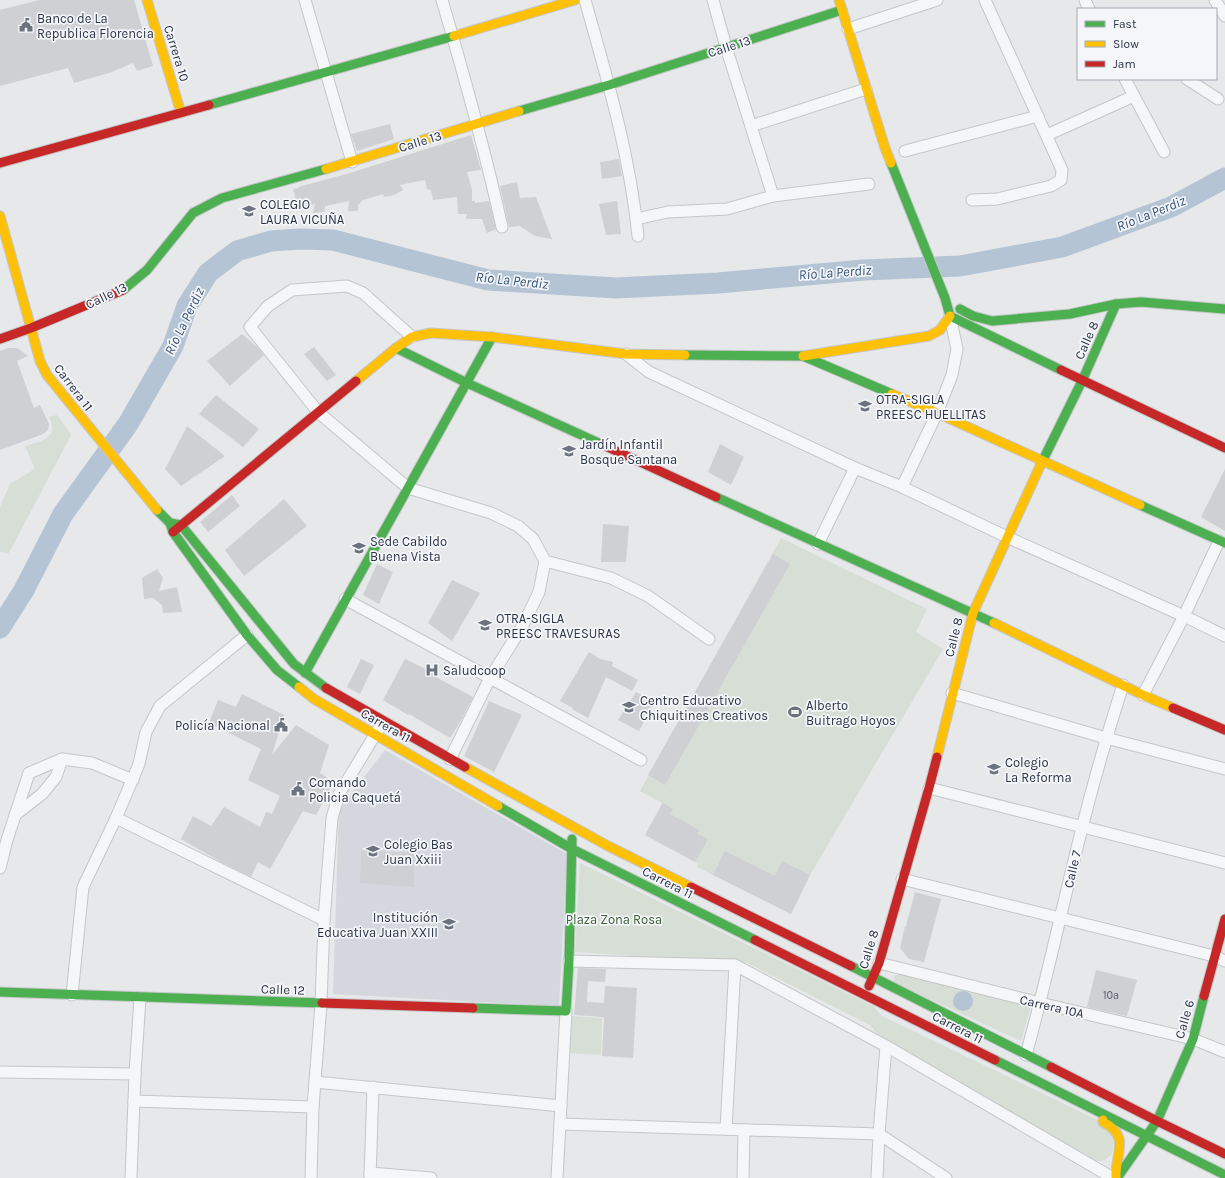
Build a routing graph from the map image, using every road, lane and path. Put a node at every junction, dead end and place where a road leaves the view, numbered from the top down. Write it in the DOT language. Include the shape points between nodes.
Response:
graph roads {
  1 [pos="147,0"];
  2 [pos="442,0"];
  3 [pos="575,0"];
  4 [pos="584,0"];
  5 [pos="713,0"];
  6 [pos="839,0"];
  7 [pos="937,0"];
  8 [pos="985,0"];
  9 [pos="1215,0"];
  10 [pos="308,1"];
  11 [pos="842,10"];
  12 [pos="1225,16"];
  13 [pos="848,29"];
  14 [pos="453,37"];
  15 [pos="726,47"];
  16 [pos="325,73"];
  17 [pos="1126,80"];
  18 [pos="1188,80"];
  19 [pos="609,85"];
  20 [pos="866,89"];
  21 [pos="1134,96"];
  22 [pos="1218,99"];
  23 [pos="182,113"];
  24 [pos="1038,116"];
  25 [pos="477,123"];
  26 [pos="751,126"];
  27 [pos="1046,135"];
  28 [pos="905,152"];
  29 [pos="1164,152"];
  30 [pos="352,162"];
  31 [pos="0,163"];
  32 [pos="869,184"];
  33 [pos="773,196"];
  34 [pos="972,200"];
  35 [pos="0,216"];
  36 [pos="636,219"];
  37 [pos="502,227"];
  38 [pos="638,236"];
  39 [pos="945,300"];
  40 [pos="1116,304"];
  41 [pos="1225,309"];
  42 [pos="950,316"];
  43 [pos="31,328"];
  44 [pos="412,337"];
  45 [pos="492,337"];
  46 [pos="0,339"];
  47 [pos="396,348"];
  48 [pos="626,354"];
  49 [pos="803,356"];
  50 [pos="1082,382"];
  51 [pos="467,383"];
  52 [pos="318,412"];
  53 [pos="937,413"];
  54 [pos="1225,448"];
  55 [pos="1043,460"];
  56 [pos="855,468"];
  57 [pos="902,487"];
  58 [pos="408,488"];
  59 [pos="181,525"];
  60 [pos="172,527"];
  61 [pos="1007,537"];
  62 [pos="1222,542"];
  63 [pos="818,544"];
  64 [pos="545,561"];
  65 [pos="345,599"];
  66 [pos="973,613"];
  67 [pos="1184,616"];
  68 [pos="246,636"];
  69 [pos="1225,636"];
  70 [pos="709,639"];
  71 [pos="305,673"];
  72 [pos="490,678"];
  73 [pos="1123,685"];
  74 [pos="952,693"];
  75 [pos="1143,695"];
  76 [pos="383,720"];
  77 [pos="1225,730"];
  78 [pos="375,734"];
  79 [pos="1106,738"];
  80 [pos="62,759"];
  81 [pos="450,759"];
  82 [pos="641,760"];
  83 [pos="1225,769"];
  84 [pos="132,780"];
  85 [pos="929,788"];
  86 [pos="15,814"];
  87 [pos="116,818"];
  88 [pos="572,827"];
  89 [pos="1082,827"];
  90 [pos="572,849"];
  91 [pos="1225,863"];
  92 [pos="0,868"];
  93 [pos="902,879"];
  94 [pos="1060,919"];
  95 [pos="1225,919"];
  96 [pos="324,920"];
  97 [pos="1214,956"];
  98 [pos="569,961"];
  99 [pos="1225,961"];
  100 [pos="878,963"];
  101 [pos="735,966"];
  102 [pos="874,977"];
  103 [pos="0,992"];
  104 [pos="72,995"];
  105 [pos="865,995"];
  106 [pos="140,998"];
  107 [pos="1040,1003"];
  108 [pos="321,1004"];
  109 [pos="566,1011"];
  110 [pos="1193,1039"];
  111 [pos="886,1046"];
  112 [pos="1225,1052"];
  113 [pos="1026,1054"];
  114 [pos="0,1072"];
  115 [pos="135,1074"];
  116 [pos="315,1082"];
  117 [pos="373,1087"];
  118 [pos="134,1101"];
  119 [pos="561,1106"];
  120 [pos="313,1107"];
  121 [pos="1103,1114"];
  122 [pos="1157,1121"];
  123 [pos="560,1124"];
  124 [pos="726,1129"];
  125 [pos="744,1130"];
  126 [pos="879,1134"];
  127 [pos="1147,1136"];
  128 [pos="1225,1154"];
  129 [pos="370,1175"];
  130 [pos="1225,1175"];
  131 [pos="131,1178"];
  132 [pos="311,1178"];
  133 [pos="431,1178"];
  134 [pos="557,1178"];
  135 [pos="743,1178"];
  136 [pos="877,1178"];
  137 [pos="946,1178"];
  138 [pos="1112,1178"];
  139 [pos="1116,1178"];
  1 -- 23 [label="street, Carrera 10"];
  2 -- 14 [label="street"];
  3 -- 14 [label="street"];
  4 -- 19 [label="street"];
  5 -- 15 [label="street"];
  6 -- 11 [label="street"];
  7 -- 13 [label="street"];
  8 -- 24 [label="street"];
  9 -- 12 [label="street"];
  10 -- 16 [label="street"];
  11 -- 13 [label="street"];
  11 -- 15 [label="street, Calle 13"];
  13 -- 20 [label="street"];
  14 -- 16 [label="street"];
  14 -- 25 [label="street"];
  15 -- 19 [label="street, Calle 13"];
  15 -- 26 [label="street"];
  16 -- 23 [label="street"];
  16 -- 30 [label="street"];
  17 -- 21 [label="street"];
  18 -- 22 [label="street"];
  19 -- 25 [label="street, Calle 13"];
  19 -- 36 [label="street" via="627,159"];
  20 -- 26 [label="street"];
  20 -- 39 [label="street" via="884,148"];
  21 -- 27 [label="street"];
  21 -- 29 [label="street"];
  23 -- 31 [label="street"];
  24 -- 27 [label="street"];
  24 -- 28 [label="street"];
  25 -- 30 [label="street, Calle 13"];
  25 -- 37 [label="street"];
  26 -- 33 [label="street"];
  27 -- 34 [label="street" via="1062,170 1061,180 1051,186 997,199"];
  30 -- 43 [label="street, Calle 13" via="222,198 193,213 147,270 123,290"];
  32 -- 33 [label="street"];
  33 -- 36 [label="street" via="727,209 668,212"];
  35 -- 43 [label="street, Carrera 11"];
  36 -- 38 [label="street"];
  39 -- 40 [label="street" via="973,316 992,321 1070,314"];
  39 -- 42 [label="street"];
  40 -- 41 [label="street" via="1141,302"];
  40 -- 50 [label="street, Calle 8"];
  42 -- 49 [label="street" via="935,335"];
  42 -- 50 [label="street"];
  42 -- 53 [label="street" via="958,349 952,375"];
  43 -- 46 [label="street, Calle 13"];
  43 -- 60 [label="street, Carrera 11" via="47,375"];
  44 -- 45 [label="street" via="431,333"];
  44 -- 47 [label="street"];
  44 -- 52 [label="street" via="363,293 347,286 292,290 268,306 250,327"];
  45 -- 48 [label="street"];
  45 -- 51 [label="street"];
  47 -- 51 [label="street"];
  47 -- 52 [label="street"];
  48 -- 49 [label="street"];
  48 -- 56 [label="street" via="649,372"];
  49 -- 53 [label="street"];
  50 -- 54 [label="street"];
  50 -- 55 [label="street, Calle 8"];
  51 -- 58 [label="street"];
  51 -- 63 [label="street"];
  52 -- 58 [label="street"];
  52 -- 59 [label="street"];
  53 -- 55 [label="street"];
  53 -- 57 [label="street"];
  55 -- 61 [label="street, Calle 8"];
  55 -- 62 [label="street"];
  56 -- 57 [label="street"];
  56 -- 63 [label="street"];
  57 -- 61 [label="street"];
  58 -- 64 [label="street" via="491,513 518,526 533,539"];
  58 -- 65 [label="street"];
  59 -- 60 [label="street"];
  59 -- 71 [label="street, Carrera 11" via="294,664"];
  60 -- 68 [label="street, Carrera 11"];
  61 -- 66 [label="street, Calle 8"];
  61 -- 67 [label="street"];
  62 -- 67 [label="street"];
  63 -- 66 [label="street"];
  64 -- 70 [label="street" via="611,578 648,596"];
  64 -- 72 [label="street" via="539,592 522,627"];
  65 -- 71 [label="street"];
  65 -- 72 [label="street"];
  66 -- 73 [label="street"];
  66 -- 74 [label="street, Calle 8"];
  67 -- 69 [label="street"];
  67 -- 75 [label="street"];
  68 -- 78 [label="street, Carrera 11" via="277,670 314,699"];
  68 -- 84 [label="street" via="160,706 146,732 139,764"];
  71 -- 76 [label="street, Carrera 11"];
  72 -- 81 [label="street"];
  72 -- 82 [label="street"];
  73 -- 75 [label="street"];
  73 -- 79 [label="street, Calle 7"];
  74 -- 79 [label="street"];
  74 -- 85 [label="street, Calle 8"];
  75 -- 77 [label="street"];
  76 -- 78 [label="street"];
  76 -- 81 [label="street, Carrera 11"];
  78 -- 90 [label="street, Carrera 11"];
  78 -- 96 [label="street" via="339,794 332,818"];
  79 -- 83 [label="street"];
  79 -- 89 [label="street, Calle 7"];
  80 -- 84 [label="street" via="92,763"];
  80 -- 86 [label="street" via="56,777 42,794"];
  80 -- 86 [label="street" via="29,773"];
  81 -- 88 [label="street, Carrera 11"];
  84 -- 87 [label="street"];
  85 -- 89 [label="street"];
  85 -- 93 [label="street, Calle 8"];
  86 -- 92 [label="street"];
  87 -- 96 [label="street"];
  87 -- 104 [label="street" via="83,887"];
  88 -- 90 [label="street"];
  88 -- 102 [label="street, Carrera 11"];
  89 -- 91 [label="street"];
  89 -- 94 [label="street, Calle 7"];
  90 -- 98 [label="street"];
  90 -- 105 [label="street, Carrera 11"];
  93 -- 94 [label="street"];
  93 -- 100 [label="street, Calle 8"];
  94 -- 97 [label="street"];
  94 -- 107 [label="street, Calle 7"];
  95 -- 97 [label="street, Calle 6"];
  96 -- 108 [label="street"];
  97 -- 99 [label="street"];
  97 -- 110 [label="street, Calle 6"];
  98 -- 101 [label="street"];
  98 -- 109 [label="street"];
  100 -- 102 [label="street, Calle 8"];
  100 -- 107 [label="street, Carrera 10A"];
  101 -- 111 [label="street"];
  101 -- 124 [label="street"];
  102 -- 105 [label="street, Calle 8"];
  102 -- 113 [label="street, Carrera 11"];
  103 -- 104 [label="street, Calle 12"];
  104 -- 106 [label="street, Calle 12"];
  105 -- 121 [label="street, Carrera 11"];
  106 -- 108 [label="street, Calle 12"];
  106 -- 115 [label="street"];
  107 -- 110 [label="street, Carrera 10A"];
  107 -- 113 [label="street, Calle 7"];
  108 -- 109 [label="street, Calle 12"];
  108 -- 116 [label="street"];
  109 -- 119 [label="street"];
  110 -- 112 [label="street, Carrera 10A"];
  110 -- 122 [label="street, Calle 6"];
  111 -- 126 [label="street"];
  111 -- 138 [label="street"];
  113 -- 122 [label="street, Carrera 11"];
  114 -- 115 [label="street"];
  115 -- 118 [label="street"];
  116 -- 117 [label="street"];
  116 -- 120 [label="street"];
  117 -- 119 [label="street"];
  117 -- 129 [label="street"];
  118 -- 120 [label="street"];
  118 -- 131 [label="street"];
  119 -- 123 [label="street"];
  120 -- 132 [label="street"];
  121 -- 127 [label="street, Carrera 11"];
  121 -- 139 [label="street" via="1103,1122 1114,1128 1119,1136 1120,1155"];
  122 -- 127 [label="street, Calle 6"];
  122 -- 128 [label="street, Carrera 11"];
  123 -- 124 [label="street"];
  123 -- 134 [label="street"];
  124 -- 125 [label="street"];
  125 -- 126 [label="street"];
  125 -- 135 [label="street"];
  126 -- 136 [label="street"];
  126 -- 137 [label="street"];
  127 -- 130 [label="street, Carrera 11"];
  127 -- 139 [label="street, Calle 6"];
  129 -- 133 [label="street"];
}
